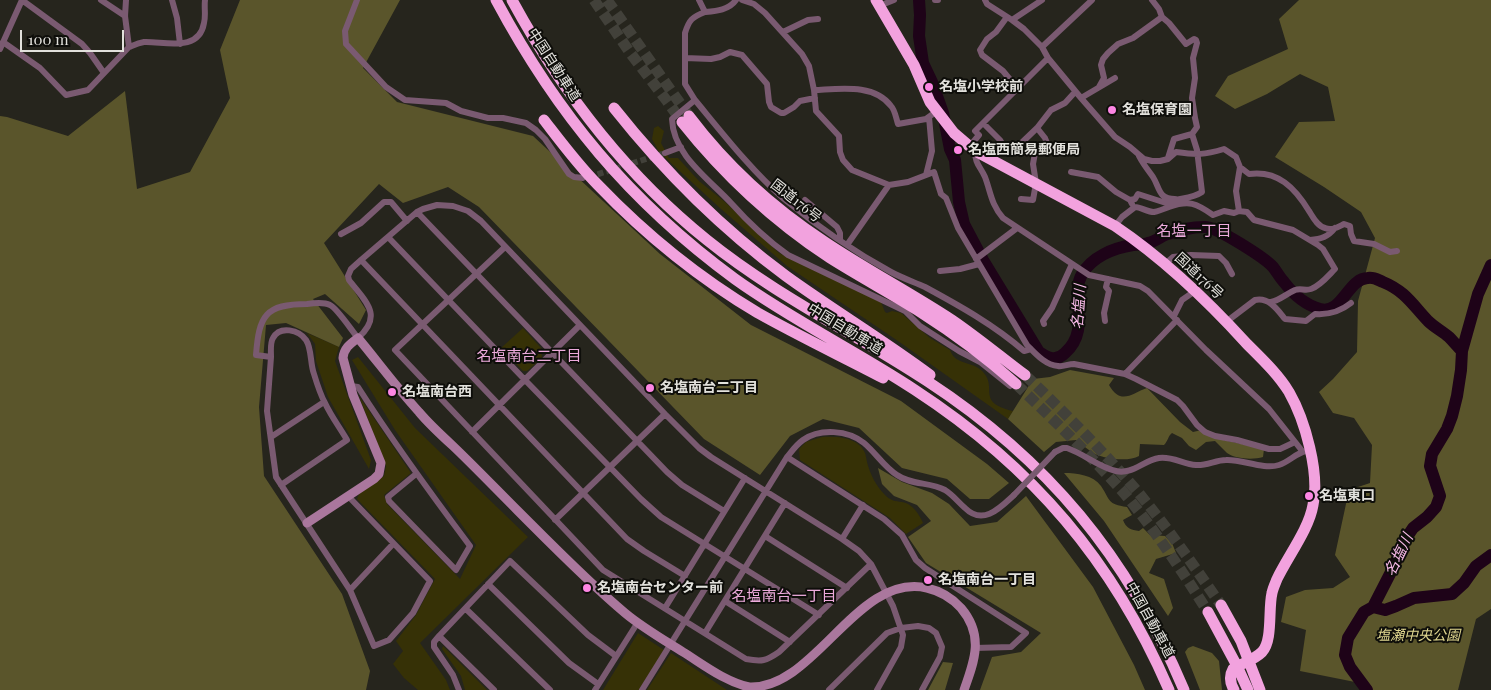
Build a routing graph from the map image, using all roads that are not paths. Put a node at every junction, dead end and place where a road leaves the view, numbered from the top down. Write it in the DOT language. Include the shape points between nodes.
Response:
graph roads {
  1 [pos="101,0"];
  2 [pos="126,0"];
  3 [pos="172,0"];
  4 [pos="205,0"];
  5 [pos="357,0"];
  6 [pos="496,0"];
  7 [pos="512,0"];
  8 [pos="699,0"];
  9 [pos="736,0"];
  10 [pos="742,0"];
  11 [pos="894,0"];
  12 [pos="985,0"];
  13 [pos="1042,0"];
  14 [pos="1092,0"];
  15 [pos="1152,0"];
  16 [pos="878,3"];
  17 [pos="705,12"];
  18 [pos="125,16"];
  19 [pos="1162,17"];
  20 [pos="1010,18"];
  21 [pos="818,19"];
  22 [pos="783,32"];
  23 [pos="3,42"];
  24 [pos="180,44"];
  25 [pos="1042,47"];
  26 [pos="129,48"];
  27 [pos="0,49"];
  28 [pos="685,58"];
  29 [pos="1048,58"];
  30 [pos="104,73"];
  31 [pos="1115,78"];
  32 [pos="1098,87"];
  33 [pos="1017,88"];
  34 [pos="814,90"];
  35 [pos="1075,92"];
  36 [pos="815,98"];
  37 [pos="1080,98"];
  38 [pos="695,100"];
  39 [pos="614,108"];
  40 [pos="933,114"];
  41 [pos="544,120"];
  42 [pos="983,123"];
  43 [pos="1037,128"];
  44 [pos="1192,134"];
  45 [pos="681,147"];
  46 [pos="972,149"];
  47 [pos="665,153"];
  48 [pos="1137,153"];
  49 [pos="1196,155"];
  50 [pos="1168,159"];
  51 [pos="1240,167"];
  52 [pos="1071,172"];
  53 [pos="926,175"];
  54 [pos="583,178"];
  55 [pos="1036,184"];
  56 [pos="889,186"];
  57 [pos="1021,199"];
  58 [pos="1175,199"];
  59 [pos="805,200"];
  60 [pos="1130,200"];
  61 [pos="1134,207"];
  62 [pos="1239,211"];
  63 [pos="417,212"];
  64 [pos="407,221"];
  65 [pos="1115,226"];
  66 [pos="1017,228"];
  67 [pos="1335,228"];
  68 [pos="341,234"];
  69 [pos="388,237"];
  70 [pos="840,240"];
  71 [pos="1309,240"];
  72 [pos="847,245"];
  73 [pos="505,247"];
  74 [pos="1397,251"];
  75 [pos="361,260"];
  76 [pos="977,262"];
  77 [pos="1072,264"];
  78 [pos="1165,264"];
  79 [pos="940,271"];
  80 [pos="476,273"];
  81 [pos="1232,274"];
  82 [pos="1108,279"];
  83 [pos="1195,291"];
  84 [pos="448,300"];
  85 [pos="1270,302"];
  86 [pos="1351,303"];
  87 [pos="1176,318"];
  88 [pos="1105,321"];
  89 [pos="1226,322"];
  90 [pos="422,324"];
  91 [pos="1044,324"];
  92 [pos="580,325"];
  93 [pos="358,338"];
  94 [pos="1030,349"];
  95 [pos="552,353"];
  96 [pos="271,357"];
  97 [pos="1125,374"];
  98 [pos="1025,375"];
  99 [pos="525,380"];
  100 [pos="1014,385"];
  101 [pos="351,386"];
  102 [pos="324,402"];
  103 [pos="499,404"];
  104 [pos="665,414"];
  105 [pos="955,417"];
  106 [pos="472,432"];
  107 [pos="271,437"];
  108 [pos="636,441"];
  109 [pos="1295,442"];
  110 [pos="1306,451"];
  111 [pos="787,457"];
  112 [pos="1030,460"];
  113 [pos="609,467"];
  114 [pos="416,474"];
  115 [pos="745,478"];
  116 [pos="281,485"];
  117 [pos="766,492"];
  118 [pos="582,493"];
  119 [pos="348,496"];
  120 [pos="785,503"];
  121 [pos="863,505"];
  122 [pos="724,512"];
  123 [pos="555,520"];
  124 [pos="307,523"];
  125 [pos="765,536"];
  126 [pos="842,539"];
  127 [pos="393,544"];
  128 [pos="704,544"];
  129 [pos="725,557"];
  130 [pos="871,564"];
  131 [pos="745,569"];
  132 [pos="685,576"];
  133 [pos="488,584"];
  134 [pos="846,588"];
  135 [pos="350,590"];
  136 [pos="887,594"];
  137 [pos="725,601"];
  138 [pos="1221,605"];
  139 [pos="666,608"];
  140 [pos="466,609"];
  141 [pos="1208,612"];
  142 [pos="819,615"];
  143 [pos="685,621"];
  144 [pos="638,622"];
  145 [pos="902,628"];
  146 [pos="705,634"];
  147 [pos="439,636"];
  148 [pos="790,642"];
  149 [pos="670,644"];
  150 [pos="975,648"];
  151 [pos="616,656"];
  152 [pos="1248,660"];
  153 [pos="1238,666"];
  154 [pos="597,687"];
  155 [pos="758,689"];
  156 [pos="831,689"];
  157 [pos="459,690"];
  158 [pos="494,690"];
  159 [pos="550,690"];
  160 [pos="642,690"];
  161 [pos="878,690"];
  162 [pos="922,690"];
  163 [pos="964,690"];
  164 [pos="1169,690"];
  165 [pos="1184,690"];
  166 [pos="1234,690"];
  167 [pos="1248,690"];
  168 [pos="1260,690"];
  169 [pos="1267,690"];
  1 -- 18 [label="street"];
  2 -- 18 [label="street"];
  3 -- 24 [label="street" via="178,18"];
  4 -- 24 [label="street" via="202,30 198,36"];
  5 -- 54 [label="street" via="345,31 346,44 386,88 405,100 446,103 488,118 526,123 545,139 569,174"];
  6 -- 105 [label="highway, 中国自動車道" via="530,59 580,132 606,164 664,222 736,280 915,389"];
  7 -- 112 [label="highway, 中国自動車道" via="543,54 592,124 644,184 673,211 746,269 965,407"];
  8 -- 17 [label="street"];
  9 -- 17 [label="street" via="732,6"];
  10 -- 22 [label="street" via="754,4"];
  11 -- 16 [label="street"];
  12 -- 20 [label="street"];
  13 -- 20 [label="street"];
  14 -- 25 [label="street"];
  15 -- 19 [label="street"];
  16 -- 40 [label="highway, 国道176号" via="914,65"];
  17 -- 28 [label="street" via="693,16 687,25"];
  18 -- 26 [label="street"];
  19 -- 32 [label="street" via="1108,53 1102,65 1104,78"];
  19 -- 44 [label="street" via="1186,44 1194,39 1197,43 1193,58 1192,98 1197,127"];
  20 -- 25 [label="street"];
  20 -- 33 [label="street" via="980,50"];
  21 -- 22 [label="street" via="808,20"];
  22 -- 34 [label="street" via="806,60"];
  23 -- 27 [label="street"];
  23 -- 30 [label="street" via="40,68 66,95 88,90"];
  23 -- 30 [label="street" via="22,0 82,44"];
  24 -- 26 [label="street" via="143,42"];
  25 -- 29 [label="street"];
  26 -- 30 [label="street"];
  28 -- 36 [label="street" via="711,59 730,52 742,55 767,84 771,107 781,113 794,108 800,101"];
  28 -- 38 [label="street" via="684,84"];
  29 -- 33 [label="street"];
  29 -- 35 [label="street"];
  31 -- 32 [label="street"];
  32 -- 37 [label="street"];
  33 -- 42 [label="street"];
  34 -- 36 [label="street"];
  34 -- 40 [label="street" via="859,88 877,94 893,107 898,124 926,119"];
  35 -- 37 [label="street"];
  35 -- 43 [label="street" via="1065,103 1051,110"];
  36 -- 56 [label="street" via="816,111 838,136 840,152 852,170"];
  37 -- 48 [label="street" via="1115,137"];
  38 -- 45 [label="street" via="672,119"];
  38 -- 70 [label="street" via="740,154 783,198"];
  39 -- 112 [label="highway" via="680,185 754,251 933,377 1004,433"];
  40 -- 46 [label="highway, 国道176号"];
  40 -- 53 [label="street" via="932,150"];
  41 -- 105 [label="highway" via="598,185 658,242 691,267 757,312"];
  42 -- 43 [label="street" via="1012,152"];
  42 -- 46 [label="street" via="975,131 979,135"];
  43 -- 55 [label="street" via="1046,143 1041,151 1035,153"];
  44 -- 49 [label="street"];
  44 -- 50 [label="street" via="1174,139"];
  45 -- 47 [label="street"];
  45 -- 100 [label="street" via="703,176 772,244 788,255 905,311 920,326"];
  46 -- 55 [label="highway, 国道176号"];
  46 -- 66 [label="street" via="996,210"];
  48 -- 50 [label="street" via="1152,161"];
  48 -- 58 [label="street" via="1159,192"];
  49 -- 50 [label="street" via="1176,152"];
  49 -- 51 [label="street" via="1224,149 1236,157"];
  49 -- 58 [label="street" via="1202,192"];
  51 -- 62 [label="street" via="1236,191"];
  51 -- 67 [label="street" via="1249,174 1271,175 1289,185 1316,222 1325,228"];
  52 -- 60 [label="street" via="1098,177"];
  53 -- 56 [label="street"];
  53 -- 76 [label="street" via="934,172 941,194 946,198"];
  55 -- 57 [label="street" via="1032,200"];
  55 -- 65 [label="highway, 国道176号"];
  56 -- 72 [label="street"];
  58 -- 60 [label="street" via="1166,203 1138,194"];
  59 -- 70 [label="street" via="837,227"];
  60 -- 61 [label="street"];
  61 -- 62 [label="street" via="1151,212 1181,203 1198,205 1213,215"];
  61 -- 65 [label="street"];
  62 -- 71 [label="street" via="1246,212 1254,220 1293,230"];
  63 -- 64 [label="street"];
  63 -- 73 [label="street" via="438,205 458,207 477,217"];
  63 -- 80 [label="street"];
  64 -- 68 [label="street" via="391,202 384,202 361,223"];
  64 -- 69 [label="street"];
  65 -- 78 [label="highway, 国道176号"];
  66 -- 76 [label="street"];
  66 -- 77 [label="street"];
  67 -- 71 [label="street" via="1320,240"];
  67 -- 74 [label="street" via="1344,224 1350,226 1354,240 1374,244 1390,252"];
  69 -- 75 [label="street"];
  69 -- 84 [label="street"];
  70 -- 72 [label="street"];
  71 -- 85 [label="street" via="1323,249 1335,269 1312,289 1298,289"];
  72 -- 94 [label="street" via="892,273 986,321 1024,351"];
  73 -- 80 [label="street"];
  73 -- 92 [label="street"];
  75 -- 90 [label="street"];
  75 -- 93 [label="street" via="348,276 370,308 369,326"];
  76 -- 79 [label="street" via="960,269"];
  76 -- 94 [label="street"];
  77 -- 82 [label="street" via="1089,275"];
  77 -- 91 [label="street"];
  78 -- 81 [label="street" via="1172,257 1218,256"];
  78 -- 83 [label="highway, 国道176号"];
  80 -- 84 [label="street"];
  80 -- 95 [label="street"];
  82 -- 87 [label="street" via="1140,286"];
  82 -- 88 [label="street"];
  83 -- 87 [label="street" via="1182,300"];
  83 -- 89 [label="highway, 国道176号"];
  84 -- 90 [label="street"];
  84 -- 99 [label="street"];
  85 -- 86 [label="street" via="1285,319 1306,321 1315,314 1329,313"];
  85 -- 89 [label="street" via="1255,300"];
  87 -- 97 [label="street"];
  87 -- 109 [label="street" via="1269,409"];
  89 -- 110 [label="highway, 国道176号" via="1282,381 1299,412"];
  90 -- 103 [label="street"];
  90 -- 106 [label="street" via="395,350"];
  92 -- 95 [label="street"];
  92 -- 104 [label="street"];
  93 -- 96 [label="street" via="331,305 288,304 271,311 259,326 256,355"];
  93 -- 101 [label="street" via="344,352"];
  93 -- 144 [label="street" via="419,413 567,559"];
  94 -- 97 [label="street" via="1058,367 1074,364"];
  95 -- 99 [label="street"];
  95 -- 108 [label="street"];
  96 -- 102 [label="street" via="272,342 279,331 292,330 302,336 307,342"];
  96 -- 107 [label="street" via="267,411"];
  97 -- 109 [label="street" via="1177,400 1205,432 1269,448 1280,449"];
  98 -- 100 [label="highway, 国道176号" via="952,320 790,217 745,179 685,119 699,144 785,225 830,258 960,339 988,359"];
  99 -- 103 [label="street"];
  99 -- 113 [label="street"];
  101 -- 114 [label="street" via="358,386"];
  101 -- 119 [label="street" via="381,464 379,474"];
  102 -- 107 [label="street"];
  102 -- 116 [label="street" via="347,440"];
  103 -- 106 [label="street"];
  103 -- 118 [label="street"];
  104 -- 108 [label="street"];
  104 -- 115 [label="street" via="699,448"];
  105 -- 164 [label="highway, 中国自動車道" via="1020,470 1078,535 1125,603"];
  106 -- 123 [label="street"];
  107 -- 116 [label="street" via="276,477"];
  108 -- 113 [label="street"];
  108 -- 122 [label="street" via="682,485"];
  109 -- 110 [label="street"];
  110 -- 111 [label="street, bridge" via="1277,466 1229,460 1198,466 1161,457 1124,472 1063,448 1055,452 997,510 981,516 966,510 941,488 897,476 857,438 821,433 805,439"];
  110 -- 152 [label="highway, 国道176号" via="1314,475 1312,513 1272,591 1266,645 1261,653"];
  111 -- 117 [label="street"];
  111 -- 121 [label="street"];
  112 -- 165 [label="highway, 中国自動車道" via="1088,524 1115,560 1138,596"];
  113 -- 118 [label="street"];
  113 -- 128 [label="street" via="661,516"];
  114 -- 114 [label="street" via="470,546 456,570 389,501 388,497"];
  115 -- 117 [label="street"];
  115 -- 122 [label="street"];
  116 -- 124 [label="street"];
  117 -- 120 [label="street"];
  117 -- 129 [label="street"];
  118 -- 123 [label="street"];
  118 -- 132 [label="street" via="628,539"];
  119 -- 124 [label="street"];
  119 -- 127 [label="street"];
  120 -- 125 [label="street"];
  120 -- 126 [label="street"];
  121 -- 126 [label="street"];
  121 -- 150 [label="street" via="896,528 916,560 925,568 1026,633 1011,647"];
  122 -- 128 [label="street"];
  123 -- 139 [label="street" via="603,570"];
  124 -- 135 [label="street"];
  125 -- 131 [label="street"];
  125 -- 134 [label="street"];
  126 -- 130 [label="street" via="860,550"];
  127 -- 135 [label="street"];
  127 -- 135 [label="street" via="430,581 413,613 389,640 374,646"];
  128 -- 129 [label="street"];
  128 -- 132 [label="street"];
  129 -- 131 [label="street"];
  129 -- 143 [label="street"];
  130 -- 134 [label="street"];
  130 -- 136 [label="street"];
  131 -- 137 [label="street"];
  131 -- 142 [label="street"];
  132 -- 139 [label="street"];
  133 -- 140 [label="street"];
  133 -- 151 [label="street" via="510,561 588,635"];
  133 -- 154 [label="street"];
  134 -- 142 [label="street"];
  136 -- 145 [label="street"];
  136 -- 150 [label="street" via="906,588 924,588 950,598 969,620"];
  136 -- 155 [label="street" via="866,609 794,677"];
  137 -- 146 [label="street"];
  137 -- 148 [label="street"];
  138 -- 152 [label="highway"];
  139 -- 143 [label="street"];
  140 -- 147 [label="street"];
  140 -- 159 [label="street"];
  141 -- 153 [label="highway"];
  142 -- 148 [label="street"];
  143 -- 146 [label="street"];
  143 -- 149 [label="street"];
  144 -- 149 [label="street"];
  144 -- 151 [label="street"];
  145 -- 156 [label="street" via="882,636"];
  145 -- 161 [label="street" via="901,647"];
  145 -- 162 [label="street" via="929,628 936,633 942,647"];
  146 -- 148 [label="street" via="746,659 756,661 768,660"];
  147 -- 157 [label="street" via="434,647"];
  147 -- 158 [label="street"];
  149 -- 155 [label="street" via="725,678"];
  149 -- 160 [label="street"];
  150 -- 163 [label="street"];
  151 -- 154 [label="street"];
  152 -- 153 [label="highway, 国道176号"];
  152 -- 168 [label="highway"];
  152 -- 169 [label="highway"];
  153 -- 166 [label="highway" via="1230,673"];
  153 -- 167 [label="highway"];
}
